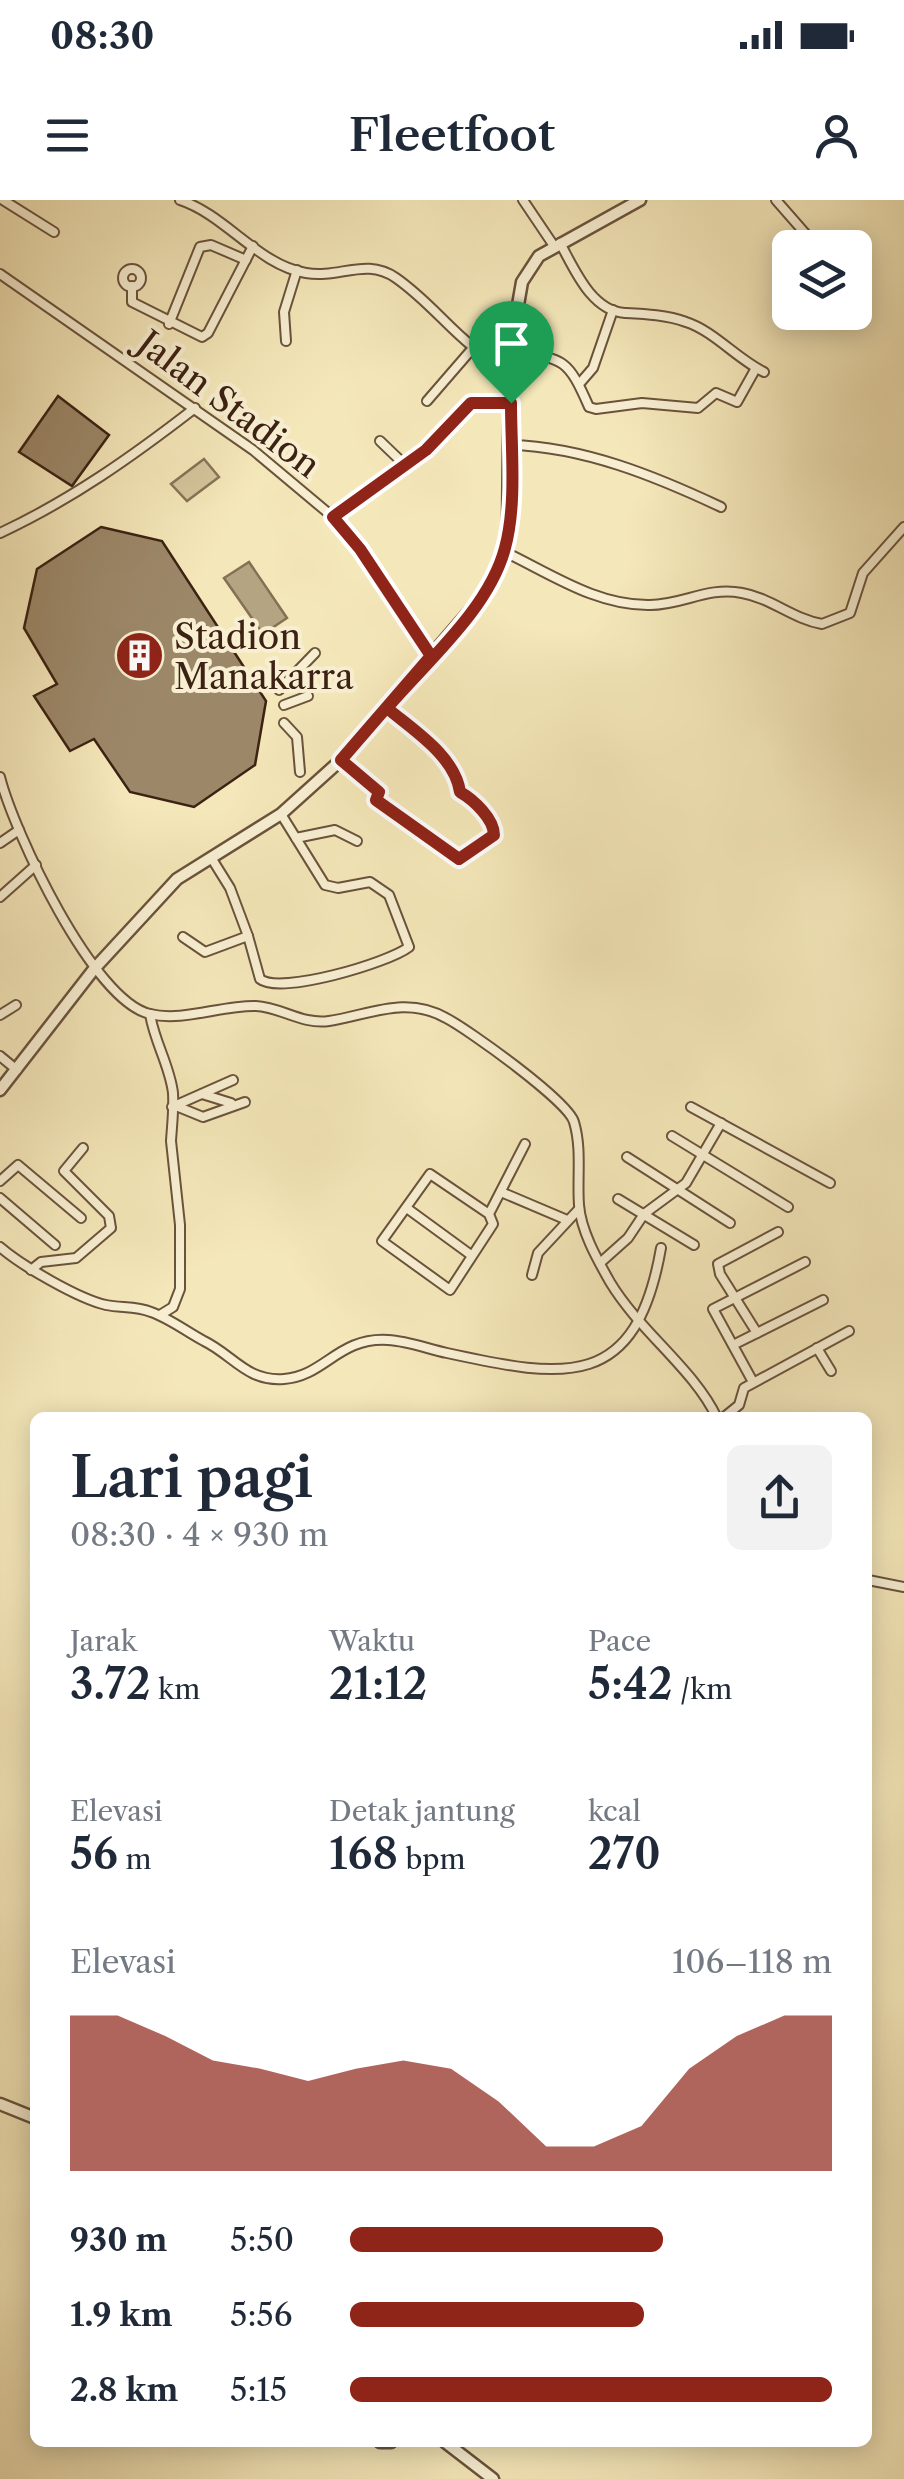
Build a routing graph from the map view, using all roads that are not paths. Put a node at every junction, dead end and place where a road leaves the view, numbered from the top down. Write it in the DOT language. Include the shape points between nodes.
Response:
graph roads {
  1 [pos="3,200"];
  2 [pos="180,200"];
  3 [pos="523,200"];
  4 [pos="640,200"];
  5 [pos="776,200"];
  6 [pos="802,230"];
  7 [pos="54,232"];
  8 [pos="557,244"];
  9 [pos="253,246"];
  10 [pos="246,260"];
  11 [pos="297,270"];
  12 [pos="0,274"];
  13 [pos="132,286"];
  14 [pos="613,310"];
  15 [pos="169,324"];
  16 [pos="286,341"];
  17 [pos="472,348"];
  18 [pos="510,351"];
  19 [pos="510,370"];
  20 [pos="580,383"];
  21 [pos="427,400"];
  22 [pos="511,403"];
  23 [pos="194,408"];
  24 [pos="380,440"];
  25 [pos="511,445"];
  26 [pos="406,466"];
  27 [pos="721,506"];
  28 [pos="333,517"];
  29 [pos="904,527"];
  30 [pos="0,533"];
  31 [pos="505,552"];
  32 [pos="316,653"];
  33 [pos="431,656"];
  34 [pos="279,690"];
  35 [pos="308,696"];
  36 [pos="284,705"];
  37 [pos="387,708"];
  38 [pos="284,723"];
  39 [pos="341,760"];
  40 [pos="300,772"];
  41 [pos="0,777"];
  42 [pos="4,806"];
  43 [pos="281,814"];
  44 [pos="19,830"];
  45 [pos="296,838"];
  46 [pos="358,841"];
  47 [pos="0,843"];
  48 [pos="212,859"];
  49 [pos="36,866"];
  50 [pos="0,897"];
  51 [pos="183,936"];
  52 [pos="248,936"];
  53 [pos="94,970"];
  54 [pos="16,1005"];
  55 [pos="150,1014"];
  56 [pos="0,1015"];
  57 [pos="0,1056"];
  58 [pos="17,1070"];
  59 [pos="233,1080"];
  60 [pos="0,1090"];
  61 [pos="202,1094"];
  62 [pos="174,1107"];
  63 [pos="691,1107"];
  64 [pos="720,1123"];
  65 [pos="672,1136"];
  66 [pos="526,1144"];
  67 [pos="82,1148"];
  68 [pos="701,1154"];
  69 [pos="627,1157"];
  70 [pos="0,1181"];
  71 [pos="830,1184"];
  72 [pos="675,1188"];
  73 [pos="502,1192"];
  74 [pos="0,1198"];
  75 [pos="618,1200"];
  76 [pos="788,1208"];
  77 [pos="408,1209"];
  78 [pos="579,1209"];
  79 [pos="489,1214"];
  80 [pos="644,1214"];
  81 [pos="80,1218"];
  82 [pos="567,1220"];
  83 [pos="730,1222"];
  84 [pos="778,1232"];
  85 [pos="56,1244"];
  86 [pos="694,1245"];
  87 [pos="0,1248"];
  88 [pos="661,1248"];
  89 [pos="471,1255"];
  90 [pos="805,1262"];
  91 [pos="600,1263"];
  92 [pos="31,1270"];
  93 [pos="532,1274"];
  94 [pos="735,1298"];
  95 [pos="823,1300"];
  96 [pos="160,1315"];
  97 [pos="639,1325"];
  98 [pos="849,1331"];
  99 [pos="757,1333"];
  100 [pos="733,1345"];
  101 [pos="817,1348"];
  102 [pos="831,1371"];
  103 [pos="754,1382"];
  104 [pos="716,1412"];
  105 [pos="729,1412"];
  106 [pos="872,1581"];
  107 [pos="904,1587"];
  108 [pos="0,2104"];
  109 [pos="30,2116"];
  110 [pos="451,2447"];
  111 [pos="493,2479"];
  1 -- 7 [label="street"];
  2 -- 9 [label="street" via="206,210"];
  3 -- 8 [label="street"];
  4 -- 8 [label="street"];
  5 -- 6 [label="street"];
  8 -- 14 [label="street" via="583,285"];
  8 -- 18 [label="street" via="534,260 522,282"];
  9 -- 10 [label="street"];
  9 -- 11 [label="street"];
  10 -- 15 [label="street" via="205,335"];
  10 -- 15 [label="street" via="200,247"];
  11 -- 16 [label="street" via="284,312"];
  11 -- 17 [label="street" via="378,268"];
  12 -- 23 [label="street, Jalan Stadion"];
  13 -- 15 [label="street" via="132,302"];
  14 -- 20 [label="street" via="593,368"];
  14 -- 20 [label="street" via="690,322 760,370 737,402 716,393 698,408 642,403 592,409"];
  17 -- 19 [label="street"];
  17 -- 21 [label="street"];
  18 -- 19 [label="street"];
  18 -- 20 [label="street" via="565,364"];
  19 -- 22 [label="street"];
  22 -- 25 [label="street"];
  22 -- 26 [label="street" via="471,403"];
  23 -- 28 [label="street, Jalan Stadion"];
  23 -- 30 [label="street" via="130,459"];
  24 -- 26 [label="street"];
  25 -- 27 [label="street" via="549,447 655,476"];
  25 -- 31 [label="street"];
  26 -- 28 [label="street"];
  28 -- 33 [label="street, Jalan Stadion"];
  29 -- 31 [label="street" via="863,573 850,614 822,624 730,591 651,605 612,601"];
  31 -- 33 [label="street" via="475,605"];
  32 -- 34 [label="street"];
  33 -- 37 [label="street"];
  35 -- 36 [label="street"];
  37 -- 39 [label="street"];
  37 -- 39 [label="street" via="437,752 494,835 459,859 376,800 379,792"];
  38 -- 40 [label="street" via="297,737"];
  39 -- 43 [label="street"];
  41 -- 42 [label="street"];
  42 -- 44 [label="street"];
  43 -- 45 [label="street"];
  43 -- 48 [label="street"];
  44 -- 47 [label="street"];
  44 -- 49 [label="street"];
  45 -- 46 [label="street" via="335,830"];
  45 -- 52 [label="street" via="325,885 379,886 389,895 409,948 330,976 270,984 260,979"];
  48 -- 52 [label="street"];
  48 -- 53 [label="street" via="177,880"];
  49 -- 50 [label="street"];
  49 -- 53 [label="street"];
  51 -- 52 [label="street" via="205,952"];
  53 -- 55 [label="street" via="128,1004"];
  53 -- 58 [label="street"];
  54 -- 56 [label="street"];
  55 -- 62 [label="street"];
  55 -- 78 [label="street" via="267,1007 318,1022 399,1006 443,1016 570,1112"];
  57 -- 58 [label="street"];
  58 -- 60 [label="street"];
  59 -- 61 [label="street"];
  61 -- 62 [label="street"];
  61 -- 62 [label="street" via="240,1103 203,1117"];
  62 -- 96 [label="street" via="170,1141 180,1289"];
  63 -- 64 [label="street"];
  64 -- 68 [label="street"];
  64 -- 71 [label="street"];
  65 -- 68 [label="street"];
  66 -- 73 [label="street"];
  67 -- 92 [label="street" via="64,1170 109,1216 111,1228 76,1258 41,1262"];
  68 -- 72 [label="street" via="686,1183"];
  68 -- 76 [label="street"];
  69 -- 72 [label="street"];
  70 -- 81 [label="street" via="18,1165"];
  72 -- 80 [label="street"];
  72 -- 83 [label="street"];
  73 -- 79 [label="street"];
  73 -- 82 [label="street"];
  74 -- 85 [label="street"];
  75 -- 80 [label="street"];
  77 -- 79 [label="street" via="430,1174"];
  77 -- 89 [label="street"];
  77 -- 89 [label="street" via="382,1241 450,1290"];
  78 -- 82 [label="street"];
  78 -- 91 [label="street"];
  79 -- 89 [label="street" via="493,1224"];
  80 -- 86 [label="street"];
  80 -- 91 [label="street"];
  82 -- 93 [label="street" via="538,1253"];
  84 -- 94 [label="street" via="718,1264"];
  87 -- 92 [label="street"];
  88 -- 97 [label="street"];
  90 -- 94 [label="street"];
  91 -- 97 [label="street"];
  92 -- 96 [label="street" via="94,1302"];
  94 -- 99 [label="street"];
  94 -- 100 [label="street" via="713,1308"];
  95 -- 99 [label="street"];
  96 -- 97 [label="street" via="245,1371 278,1380 374,1340 512,1367 577,1368 624,1344"];
  97 -- 104 [label="street"];
  98 -- 101 [label="street"];
  99 -- 100 [label="street"];
  100 -- 103 [label="street"];
  101 -- 102 [label="street"];
  101 -- 103 [label="street"];
  103 -- 105 [label="street"];
  106 -- 107 [label="street"];
  108 -- 109 [label="street"];
  110 -- 111 [label="street"];
}
